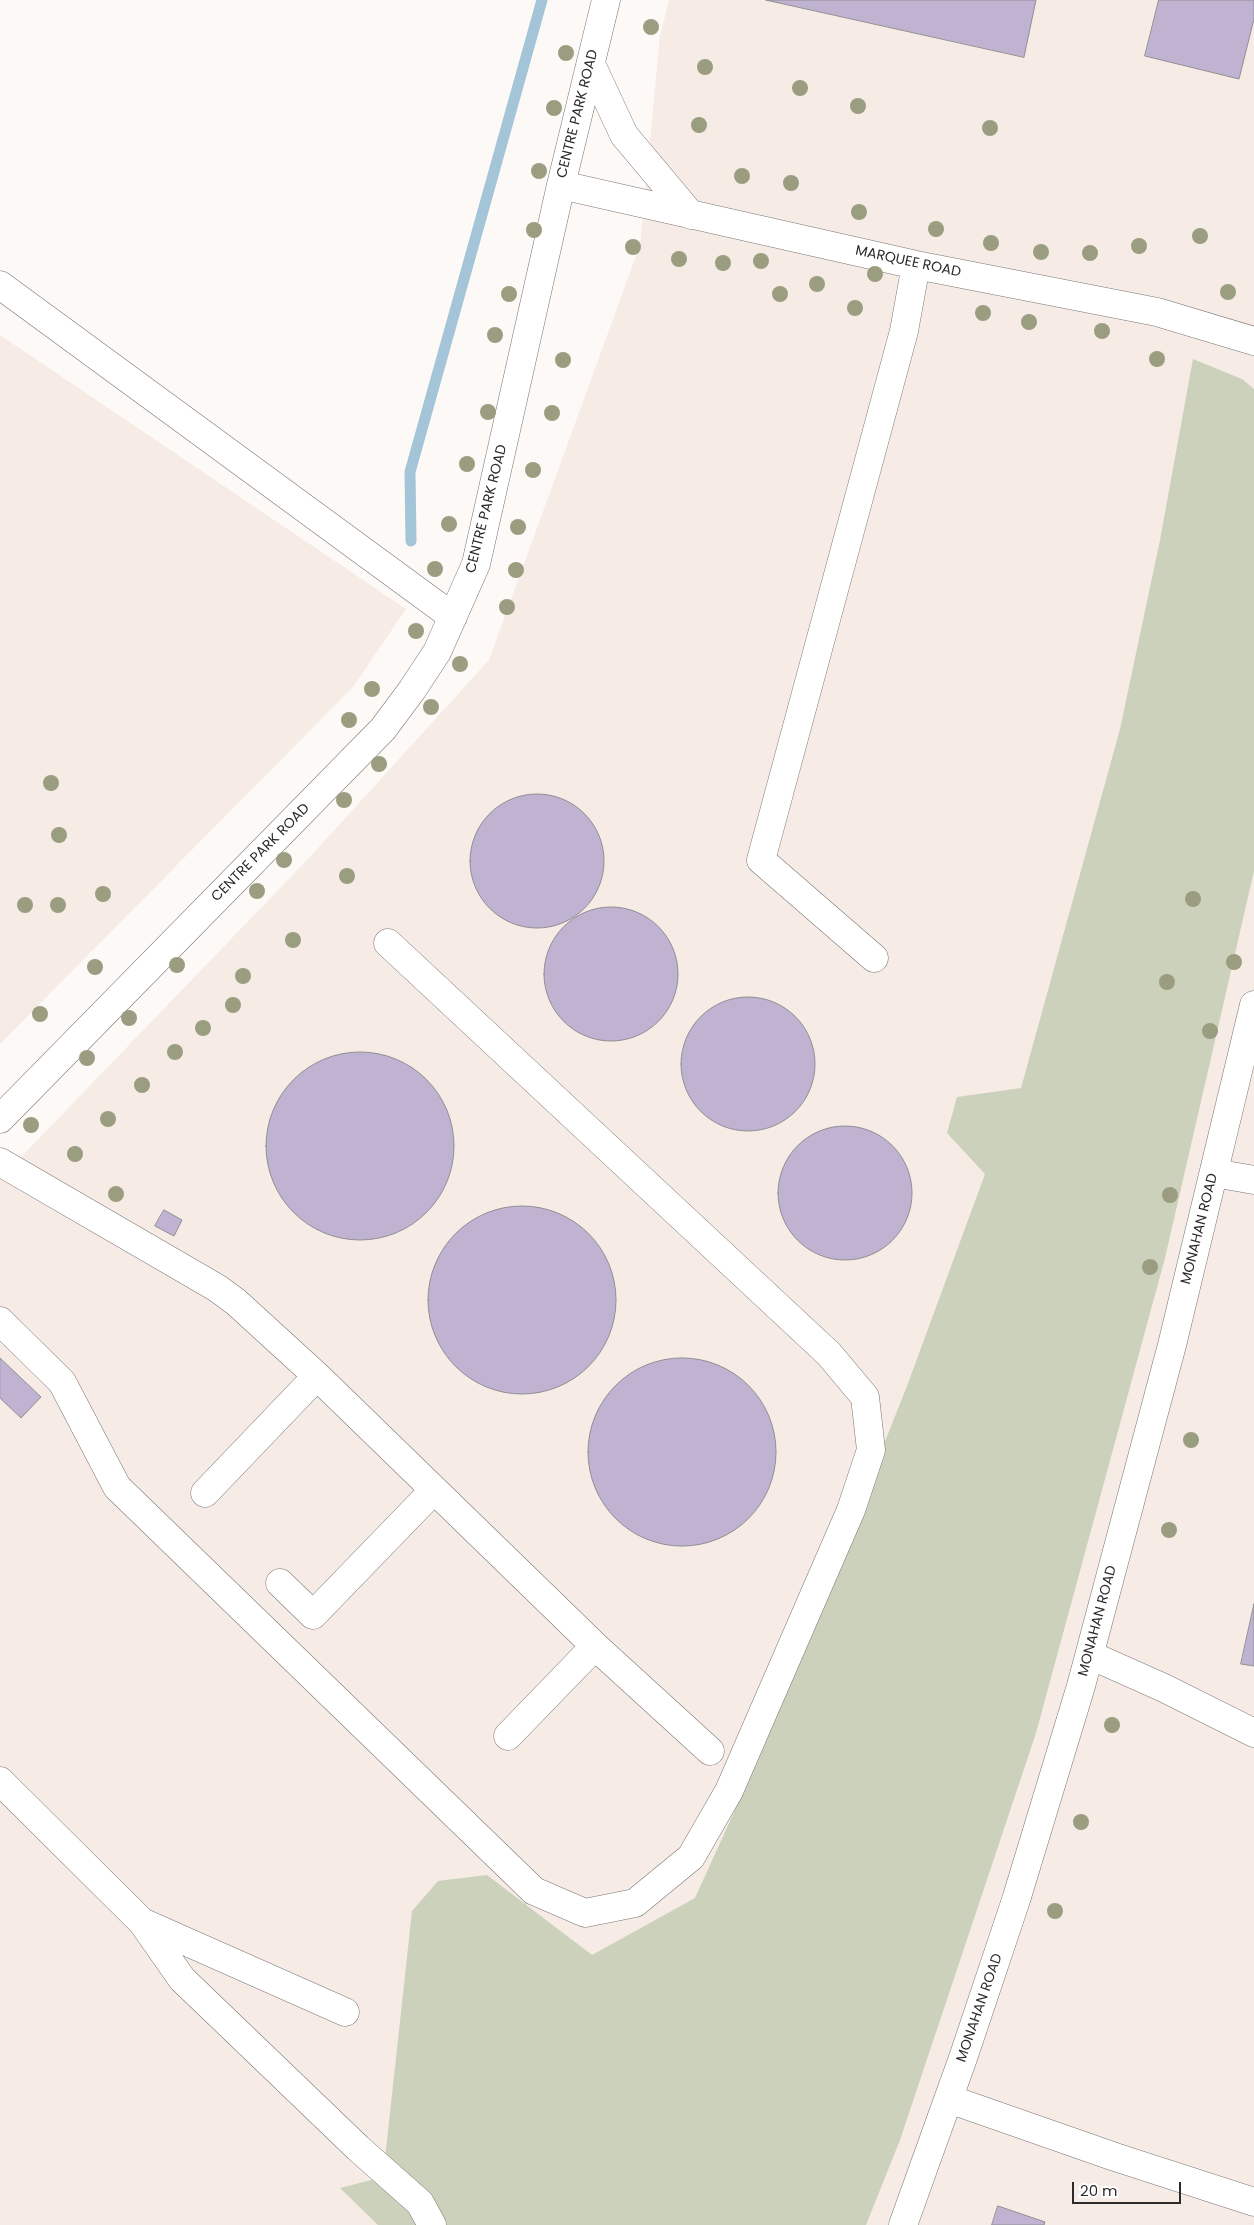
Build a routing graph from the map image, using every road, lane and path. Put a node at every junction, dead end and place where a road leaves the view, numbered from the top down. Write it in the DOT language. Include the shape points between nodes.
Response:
graph roads {
  1 [pos="606,0"];
  2 [pos="591,64"];
  3 [pos="561,186"];
  4 [pos="691,215"];
  5 [pos="916,265"];
  6 [pos="0,285"];
  7 [pos="1254,341"];
  8 [pos="452,616"];
  9 [pos="388,943"];
  10 [pos="874,958"];
  11 [pos="1254,1006"];
  12 [pos="0,1119"];
  13 [pos="0,1162"];
  14 [pos="1214,1173"];
  15 [pos="1254,1180"];
  16 [pos="0,1321"];
  17 [pos="317,1376"];
  18 [pos="434,1490"];
  19 [pos="204,1493"];
  20 [pos="280,1583"];
  21 [pos="595,1646"];
  22 [pos="1090,1655"];
  23 [pos="1254,1733"];
  24 [pos="508,1736"];
  25 [pos="710,1751"];
  26 [pos="0,1781"];
  27 [pos="142,1922"];
  28 [pos="345,2012"];
  29 [pos="949,2099"];
  30 [pos="1254,2202"];
  31 [pos="432,2225"];
  32 [pos="903,2225"];
  1 -- 2 [label="street, CENTRE PARK ROAD"];
  2 -- 3 [label="street, CENTRE PARK ROAD"];
  2 -- 4 [label="street" via="624,135"];
  3 -- 4 [label="street, MARQUEE ROAD"];
  3 -- 8 [label="street, CENTRE PARK ROAD" via="476,564"];
  4 -- 5 [label="street, MARQUEE ROAD"];
  5 -- 7 [label="street, MARQUEE ROAD" via="1156,312"];
  5 -- 10 [label="street" via="904,330 761,860"];
  6 -- 8 [label="street"];
  8 -- 12 [label="street, CENTRE PARK ROAD" via="437,652 383,729"];
  9 -- 16 [label="street" via="829,1354 864,1397 871,1450 851,1510 729,1791 691,1858 635,1902 586,1914 534,1891 117,1487 62,1382"];
  11 -- 14 [label="street, MONAHAN ROAD"];
  13 -- 17 [label="street" via="217,1288"];
  14 -- 15 [label="street"];
  14 -- 22 [label="street, MONAHAN ROAD"];
  17 -- 18 [label="street"];
  17 -- 19 [label="street"];
  18 -- 20 [label="street" via="313,1615"];
  18 -- 21 [label="street"];
  21 -- 24 [label="street"];
  21 -- 25 [label="street"];
  22 -- 23 [label="street"];
  22 -- 29 [label="street, MONAHAN ROAD" via="1016,1900"];
  26 -- 27 [label="street"];
  27 -- 28 [label="street"];
  27 -- 31 [label="street" via="182,1979 358,2148 420,2202"];
  29 -- 30 [label="street"];
  29 -- 32 [label="street, MONAHAN ROAD"];
}
